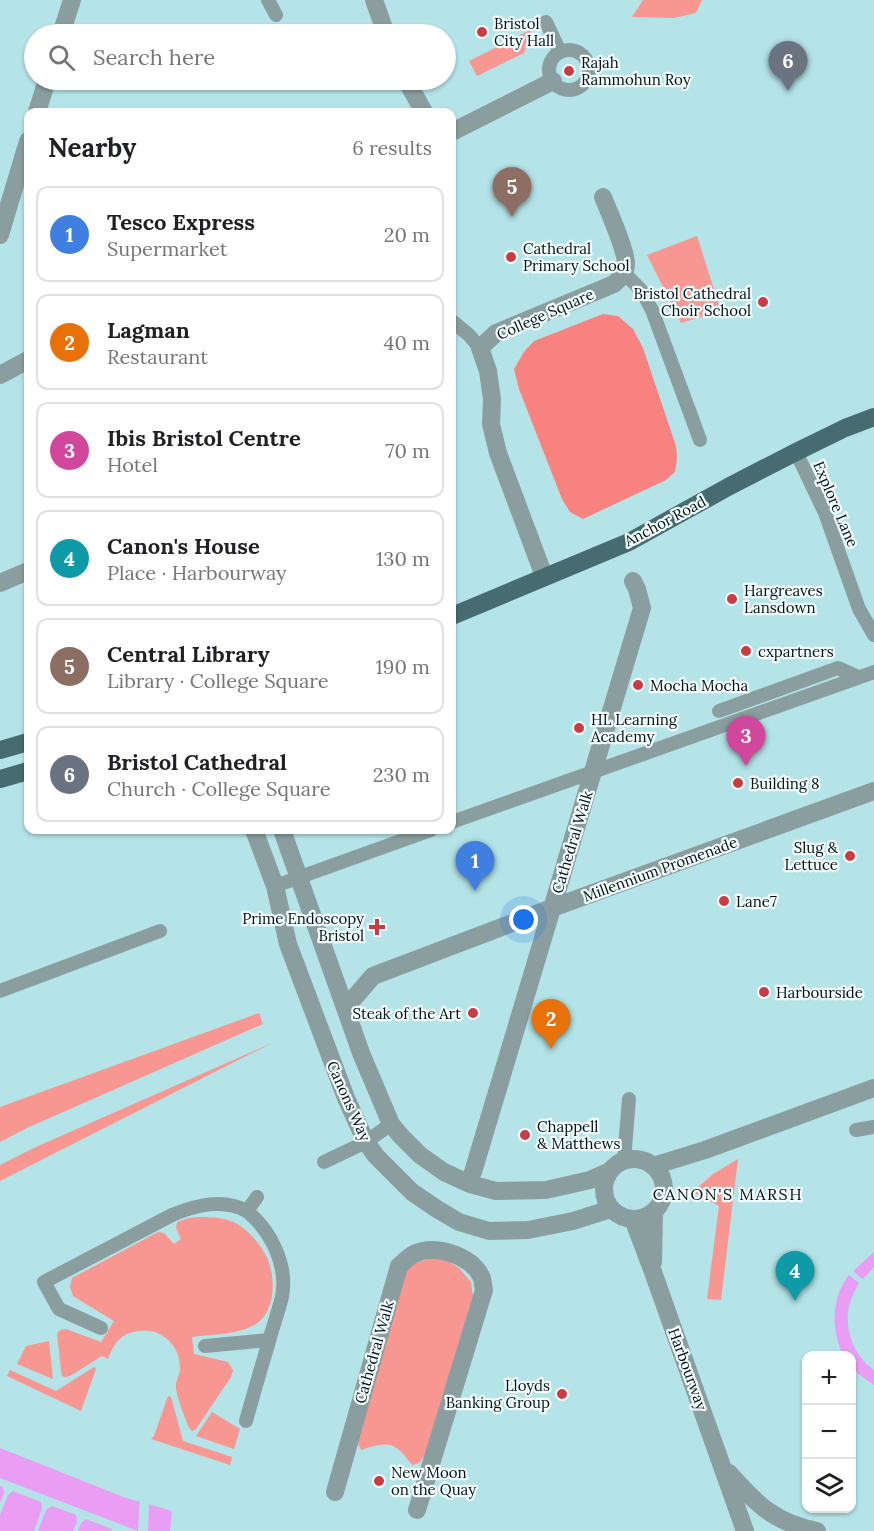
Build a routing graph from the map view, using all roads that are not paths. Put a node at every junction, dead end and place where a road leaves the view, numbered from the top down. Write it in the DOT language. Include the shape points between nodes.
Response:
graph roads {
  1 [pos="72,0"];
  2 [pos="268,0"];
  3 [pos="374,0"];
  4 [pos="276,15"];
  5 [pos="546,22"];
  6 [pos="64,24"];
  7 [pos="382,24"];
  8 [pos="560,52"];
  9 [pos="553,81"];
  10 [pos="44,90"];
  11 [pos="412,90"];
  12 [pos="38,108"];
  13 [pos="422,108"];
  14 [pos="456,130"];
  15 [pos="24,154"];
  16 [pos="603,196"];
  17 [pos="0,235"];
  18 [pos="624,273"];
  19 [pos="456,324"];
  20 [pos="480,348"];
  21 [pos="24,362"];
  22 [pos="0,375"];
  23 [pos="874,417"];
  24 [pos="700,440"];
  25 [pos="796,452"];
  26 [pos="24,573"];
  27 [pos="544,576"];
  28 [pos="633,581"];
  29 [pos="0,583"];
  30 [pos="456,614"];
  31 [pos="874,635"];
  32 [pos="874,672"];
  33 [pos="858,677"];
  34 [pos="719,711"];
  35 [pos="24,743"];
  36 [pos="0,750"];
  37 [pos="24,772"];
  38 [pos="593,772"];
  39 [pos="0,779"];
  40 [pos="524,786"];
  41 [pos="874,791"];
  42 [pos="456,811"];
  43 [pos="456,821"];
  44 [pos="255,834"];
  45 [pos="284,834"];
  46 [pos="395,834"];
  47 [pos="419,834"];
  48 [pos="373,850"];
  49 [pos="300,877"];
  50 [pos="274,886"];
  51 [pos="552,908"];
  52 [pos="160,931"];
  53 [pos="0,991"];
  54 [pos="354,998"];
  55 [pos="874,1088"];
  56 [pos="629,1099"];
  57 [pos="391,1124"];
  58 [pos="874,1127"];
  59 [pos="856,1130"];
  60 [pos="366,1142"];
  61 [pos="705,1150"];
  62 [pos="624,1160"];
  63 [pos="324,1162"];
  64 [pos="653,1166"];
  65 [pos="473,1172"];
  66 [pos="608,1172"];
  67 [pos="663,1183"];
  68 [pos="257,1197"];
  69 [pos="611,1209"];
  70 [pos="247,1211"];
  71 [pos="654,1212"];
  72 [pos="633,1219"];
  73 [pos="653,1272"];
  74 [pos="101,1328"];
  75 [pos="269,1340"];
  76 [pos="205,1346"];
  77 [pos="246,1421"];
  78 [pos="722,1465"];
  79 [pos="335,1492"];
  80 [pos="417,1510"];
  81 [pos="745,1531"];
  82 [pos="817,1531"];
  1 -- 6 [label="street"];
  2 -- 4 [label="lane"];
  3 -- 7 [label="street"];
  5 -- 8 [label="lane"];
  8 -- 9 [label="lane" via="550,62"];
  8 -- 9 [label="lane" via="570,49 582,54 590,67 589,74 582,85 572,90 558,87"];
  9 -- 14 [label="street"];
  10 -- 12 [label="street"];
  11 -- 13 [label="street"];
  15 -- 17 [label="street"];
  16 -- 18 [label="street" via="623,251"];
  18 -- 20 [label="street, College Square" via="614,284 496,333"];
  18 -- 24 [label="lane" via="641,290 651,310"];
  19 -- 20 [label="lane"];
  20 -- 27 [label="street, College Square" via="488,371 491,424 498,453"];
  21 -- 22 [label="street"];
  23 -- 25 [label="main road, Anchor Road"];
  25 -- 27 [label="main road, Anchor Road" via="629,542"];
  25 -- 31 [label="lane, Explore Lane" via="825,513 859,609"];
  26 -- 29 [label="street"];
  27 -- 30 [label="main road, Anchor Road"];
  28 -- 38 [label="street, Cathedral Walk" via="642,608"];
  32 -- 33 [label="lane"];
  33 -- 34 [label="lane" via="838,668"];
  33 -- 38 [label="lane"];
  35 -- 36 [label="main road"];
  37 -- 39 [label="main road"];
  38 -- 43 [label="lane"];
  38 -- 51 [label="street, Cathedral Walk"];
  40 -- 42 [label="lane"];
  41 -- 51 [label="street, Millennium Promenade"];
  44 -- 50 [label="street, Canons Way"];
  45 -- 49 [label="street, Canons Way"];
  46 -- 48 [label="lane"];
  47 -- 48 [label="lane"];
  48 -- 49 [label="lane"];
  49 -- 50 [label="lane"];
  49 -- 57 [label="street, Canons Way" via="361,1053"];
  50 -- 60 [label="street, Canons Way" via="292,954"];
  51 -- 54 [label="street, Millennium Promenade" via="373,976"];
  51 -- 65 [label="street, Cathedral Walk"];
  52 -- 53 [label="lane"];
  55 -- 61 [label="street"];
  56 -- 62 [label="lane"];
  57 -- 60 [label="lane"];
  57 -- 66 [label="street, Canons Way" via="420,1155 444,1172 496,1191 546,1190"];
  58 -- 59 [label="lane"];
  60 -- 63 [label="lane"];
  60 -- 69 [label="street, Canons Way" via="412,1192 459,1222 489,1231 528,1230"];
  61 -- 64 [label="street"];
  61 -- 67 [label="street"];
  62 -- 64 [label="street" via="634,1158"];
  62 -- 66 [label="street, Canons Way"];
  64 -- 67 [label="street"];
  66 -- 69 [label="street" via="603,1191"];
  67 -- 71 [label="street" via="664,1194"];
  68 -- 70 [label="lane"];
  69 -- 72 [label="street"];
  70 -- 74 [label="lane" via="218,1204 189,1208 44,1281 59,1309"];
  70 -- 75 [label="lane" via="265,1229 281,1269 282,1297"];
  71 -- 72 [label="street"];
  71 -- 73 [label="street, Harbourway"];
  72 -- 73 [label="street, Harbourway"];
  73 -- 78 [label="street, Harbourway"];
  75 -- 76 [label="lane"];
  75 -- 77 [label="lane"];
  78 -- 81 [label="street, Harbourway"];
  78 -- 82 [label="street, Harbourway" via="771,1515"];
  79 -- 80 [label="street, Cathedral Walk" via="399,1266 413,1254 452,1244 481,1276 484,1290"];
}
